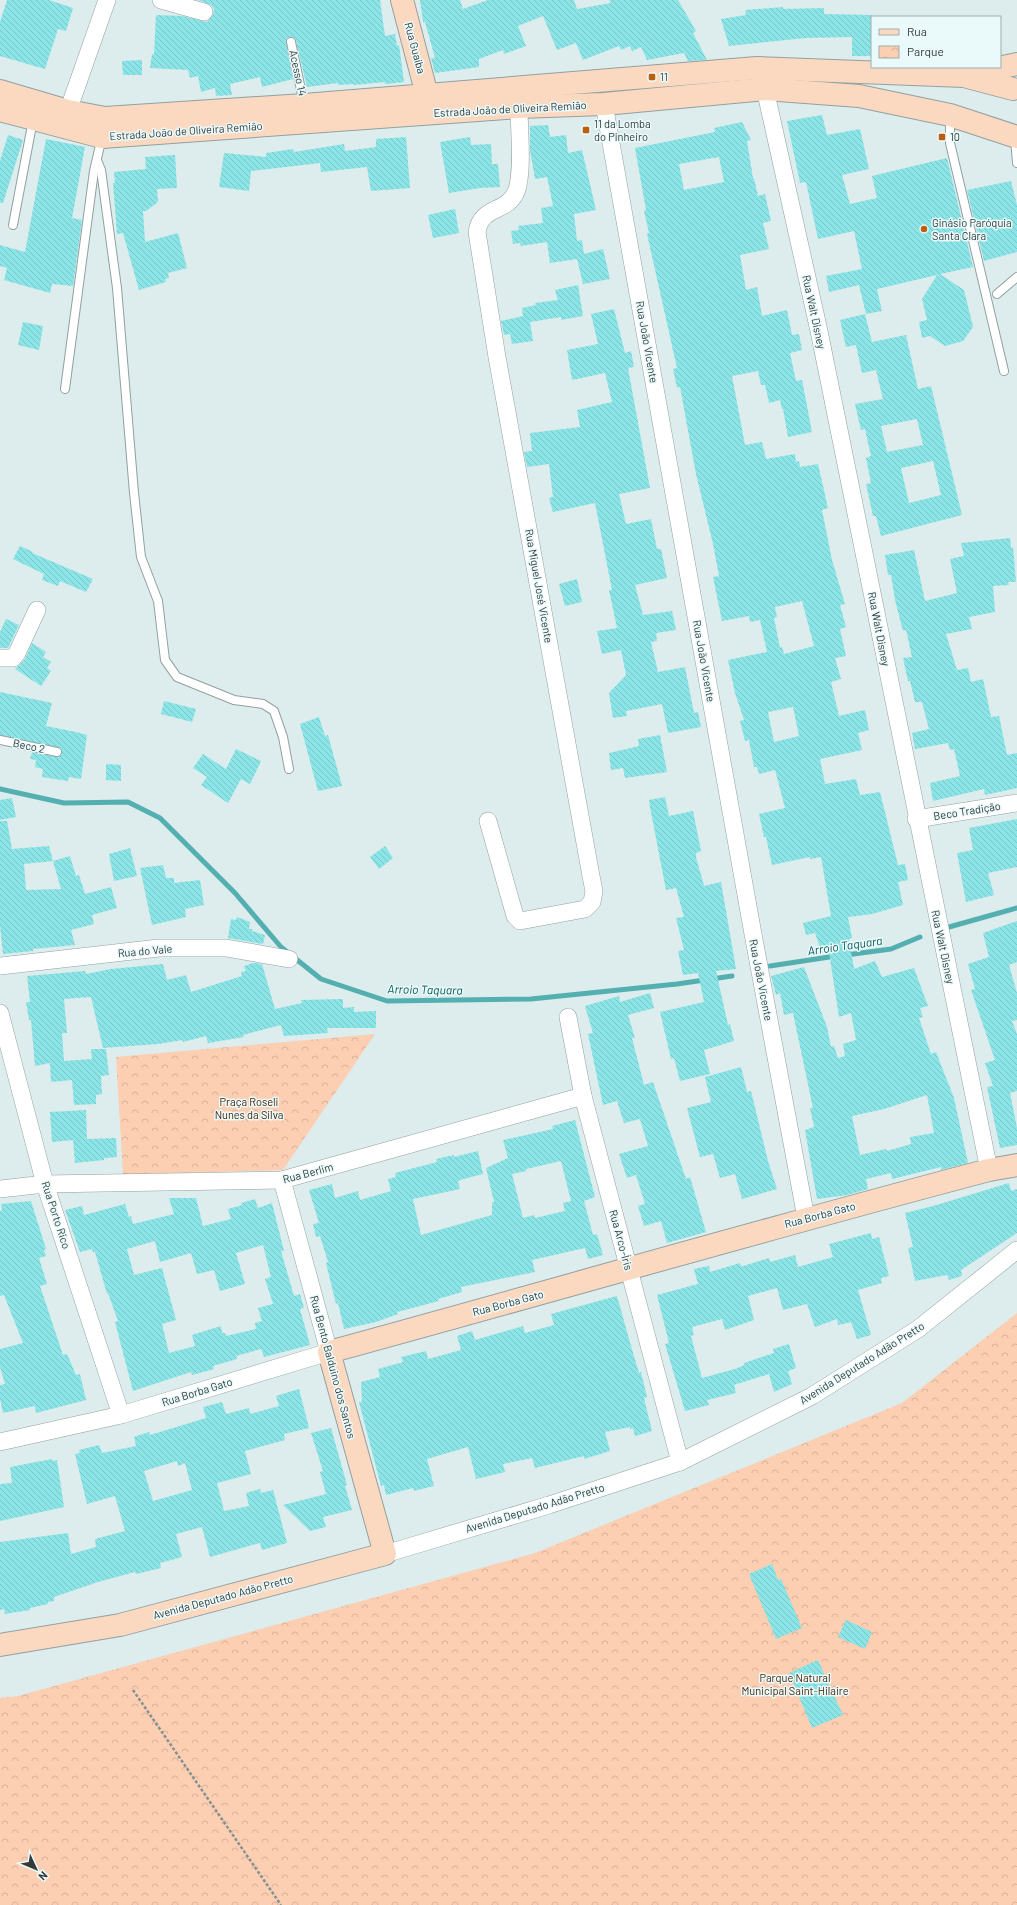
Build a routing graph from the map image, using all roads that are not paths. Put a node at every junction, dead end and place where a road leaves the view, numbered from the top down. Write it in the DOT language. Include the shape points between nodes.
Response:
graph roads {
  1 [pos="107,0"];
  2 [pos="160,0"];
  3 [pos="402,0"];
  4 [pos="204,12"];
  5 [pos="291,42"];
  6 [pos="1017,64"];
  7 [pos="999,68"];
  8 [pos="1001,68"];
  9 [pos="964,76"];
  10 [pos="765,89"];
  11 [pos="1012,89"];
  12 [pos="0,91"];
  13 [pos="428,95"];
  14 [pos="604,104"];
  15 [pos="304,105"];
  16 [pos="519,107"];
  17 [pos="0,110"];
  18 [pos="68,112"];
  19 [pos="950,115"];
  20 [pos="33,119"];
  21 [pos="1016,134"];
  22 [pos="102,137"];
  23 [pos="97,160"];
  24 [pos="1017,163"];
  25 [pos="13,225"];
  26 [pos="1017,277"];
  27 [pos="997,294"];
  28 [pos="1004,371"];
  29 [pos="65,390"];
  30 [pos="37,610"];
  31 [pos="0,658"];
  32 [pos="0,740"];
  33 [pos="57,752"];
  34 [pos="289,769"];
  35 [pos="1017,803"];
  36 [pos="916,819"];
  37 [pos="488,821"];
  38 [pos="289,959"];
  39 [pos="0,966"];
  40 [pos="0,1013"];
  41 [pos="568,1017"];
  42 [pos="2,1030"];
  43 [pos="583,1096"];
  44 [pos="1017,1165"];
  45 [pos="989,1170"];
  46 [pos="282,1180"];
  47 [pos="45,1184"];
  48 [pos="0,1189"];
  49 [pos="806,1218"];
  50 [pos="1017,1250"];
  51 [pos="629,1269"];
  52 [pos="329,1352"];
  53 [pos="121,1415"];
  54 [pos="0,1442"];
  55 [pos="680,1462"];
  56 [pos="385,1554"];
  57 [pos="0,1646"];
  1 -- 18 [label="street"];
  2 -- 4 [label="street"];
  3 -- 13 [label="main road, Rua Guaíba"];
  5 -- 15 [label="lane, Acesso 14"];
  6 -- 8 [label="main road"];
  7 -- 9 [label="main road"];
  9 -- 11 [label="main road, Estrada João de Oliveira Remião"];
  9 -- 13 [label="main road, Estrada João de Oliveira Remião" via="757,68"];
  10 -- 14 [label="main road, Estrada João de Oliveira Remião"];
  10 -- 19 [label="main road, Estrada João de Oliveira Remião" via="859,96"];
  10 -- 36 [label="street, Rua Walt Disney" via="819,331"];
  12 -- 18 [label="main road, Estrada João de Oliveira Remião"];
  13 -- 15 [label="main road, Estrada João de Oliveira Remião"];
  14 -- 16 [label="main road, Estrada João de Oliveira Remião"];
  14 -- 49 [label="street, Rua João Vicente"];
  15 -- 18 [label="main road, Estrada João de Oliveira Remião" via="106,118"];
  16 -- 22 [label="main road, Estrada João de Oliveira Remião"];
  16 -- 37 [label="street, Rua Miguel José Vicente" via="520,177 515,194 505,205 484,216 479,222 477,232 497,357 594,891 592,902 585,909 520,921 515,916"];
  17 -- 20 [label="main road, Estrada João de Oliveira Remião"];
  19 -- 21 [label="main road, Estrada João de Oliveira Remião"];
  19 -- 28 [label="lane" via="950,143"];
  20 -- 22 [label="main road, Estrada João de Oliveira Remião"];
  20 -- 25 [label="lane"];
  21 -- 24 [label="lane"];
  22 -- 23 [label="lane"];
  23 -- 29 [label="lane"];
  23 -- 34 [label="lane" via="101,170 117,288 141,557 158,602 165,660 177,677 234,700 263,704 274,711 283,736"];
  26 -- 27 [label="lane"];
  30 -- 31 [label="street" via="17,653 13,658"];
  32 -- 33 [label="lane, Beco 2"];
  35 -- 36 [label="street, Beco Tradição"];
  36 -- 45 [label="street, Rua Walt Disney"];
  38 -- 39 [label="street, Rua do Vale" via="226,948 159,948"];
  40 -- 42 [label="street, Rua Porto Rico"];
  41 -- 43 [label="street, Rua Arco-Íris"];
  42 -- 47 [label="street, Rua Porto Rico"];
  43 -- 46 [label="street, Rua Berlim"];
  43 -- 51 [label="street, Rua Arco-Íris"];
  44 -- 45 [label="main road, Rua Borba Gato"];
  45 -- 49 [label="main road, Rua Borba Gato"];
  46 -- 47 [label="street, Rua Berlim"];
  46 -- 52 [label="street, Rua Bento Balduino dos Santos"];
  47 -- 48 [label="street, Rua Berlim"];
  47 -- 53 [label="street, Rua Porto Rico"];
  49 -- 51 [label="main road, Rua Borba Gato"];
  50 -- 55 [label="street, Avenida Deputado Adão Pretto" via="918,1329 812,1396"];
  51 -- 52 [label="main road, Rua Borba Gato"];
  51 -- 55 [label="street, Rua Arco-Íris"];
  52 -- 53 [label="street, Rua Borba Gato"];
  52 -- 56 [label="main road, Rua Bento Balduino dos Santos"];
  53 -- 54 [label="street, Rua Borba Gato"];
  55 -- 56 [label="street, Avenida Deputado Adão Pretto" via="549,1505"];
  56 -- 57 [label="main road, Avenida Deputado Adão Pretto" via="120,1625"];
}
